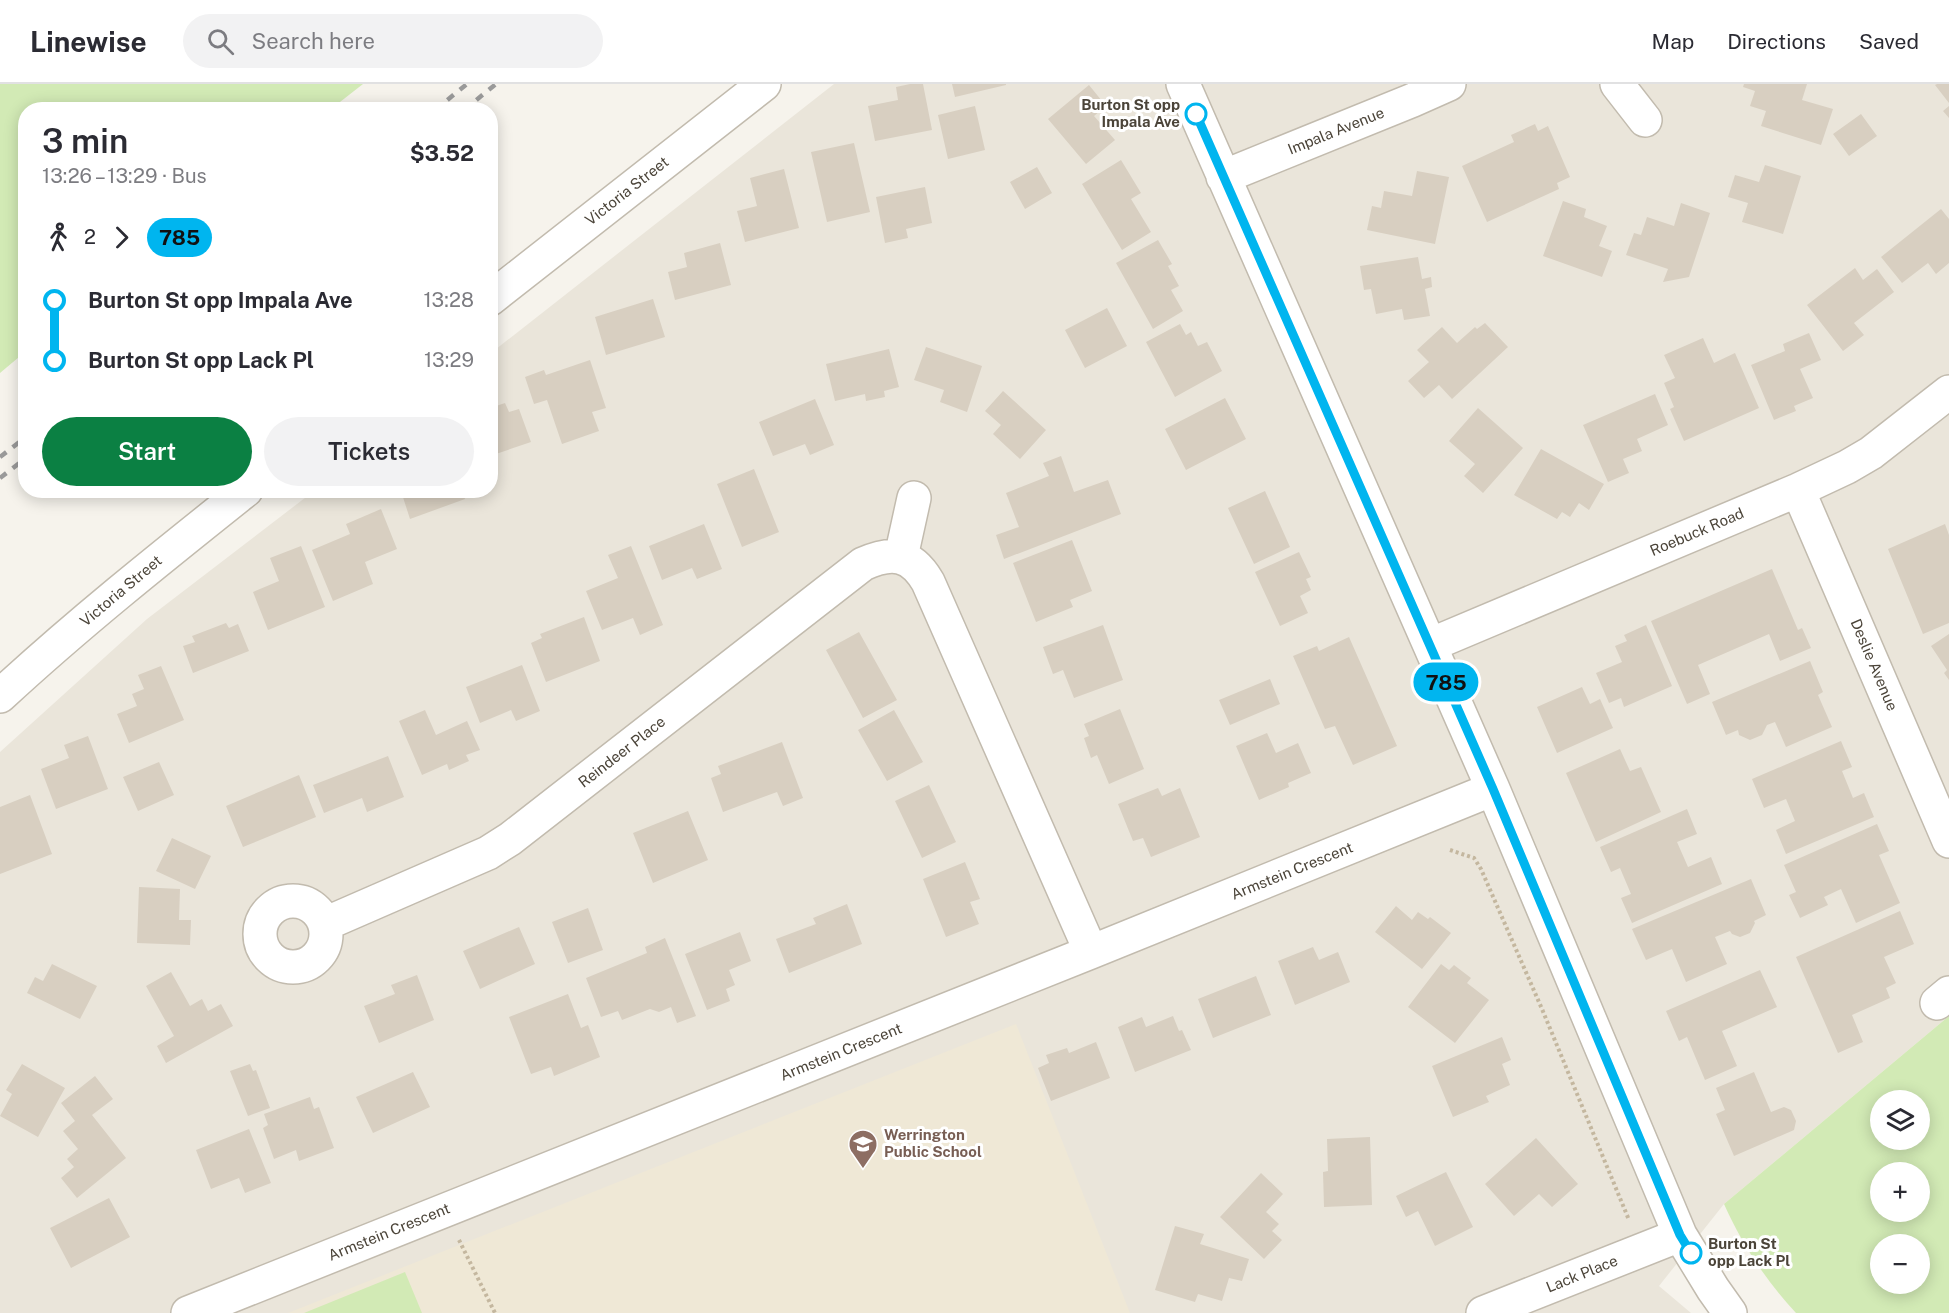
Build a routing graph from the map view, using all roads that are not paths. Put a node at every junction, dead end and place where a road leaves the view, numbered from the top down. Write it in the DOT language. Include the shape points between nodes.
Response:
graph roads {
  1 [pos="764,84"];
  2 [pos="1183,84"];
  3 [pos="1449,84"];
  4 [pos="1617,84"];
  5 [pos="1645,120"];
  6 [pos="1223,177"];
  7 [pos="498,293"];
  8 [pos="1949,392"];
  9 [pos="1798,490"];
  10 [pos="236,498"];
  11 [pos="914,498"];
  12 [pos="901,557"];
  13 [pos="1430,645"];
  14 [pos="0,696"];
  15 [pos="1493,789"];
  16 [pos="1949,841"];
  17 [pos="326,924"];
  18 [pos="1091,952"];
  19 [pos="1680,1235"];
  20 [pos="188,1313"];
  21 [pos="1483,1313"];
  22 [pos="1730,1313"];
  1 -- 7 [label="street, Victoria Street"];
  2 -- 6 [label="street"];
  3 -- 6 [label="street, Impala Avenue"];
  4 -- 5 [label="street"];
  6 -- 13 [label="street"];
  8 -- 9 [label="street, Roebuck Road" via="1871,453"];
  9 -- 13 [label="street, Roebuck Road"];
  9 -- 16 [label="street, Deslie Avenue"];
  10 -- 14 [label="street, Victoria Street" via="130,581"];
  11 -- 12 [label="street"];
  12 -- 17 [label="street, Reindeer Place" via="883,557 863,564 510,839 488,853"];
  12 -- 18 [label="street" via="918,567 928,582"];
  13 -- 15 [label="street"];
  15 -- 18 [label="street, Armstein Crescent"];
  15 -- 19 [label="street"];
  18 -- 20 [label="street, Armstein Crescent"];
  19 -- 21 [label="street, Lack Place"];
  19 -- 22 [label="street"];
}
